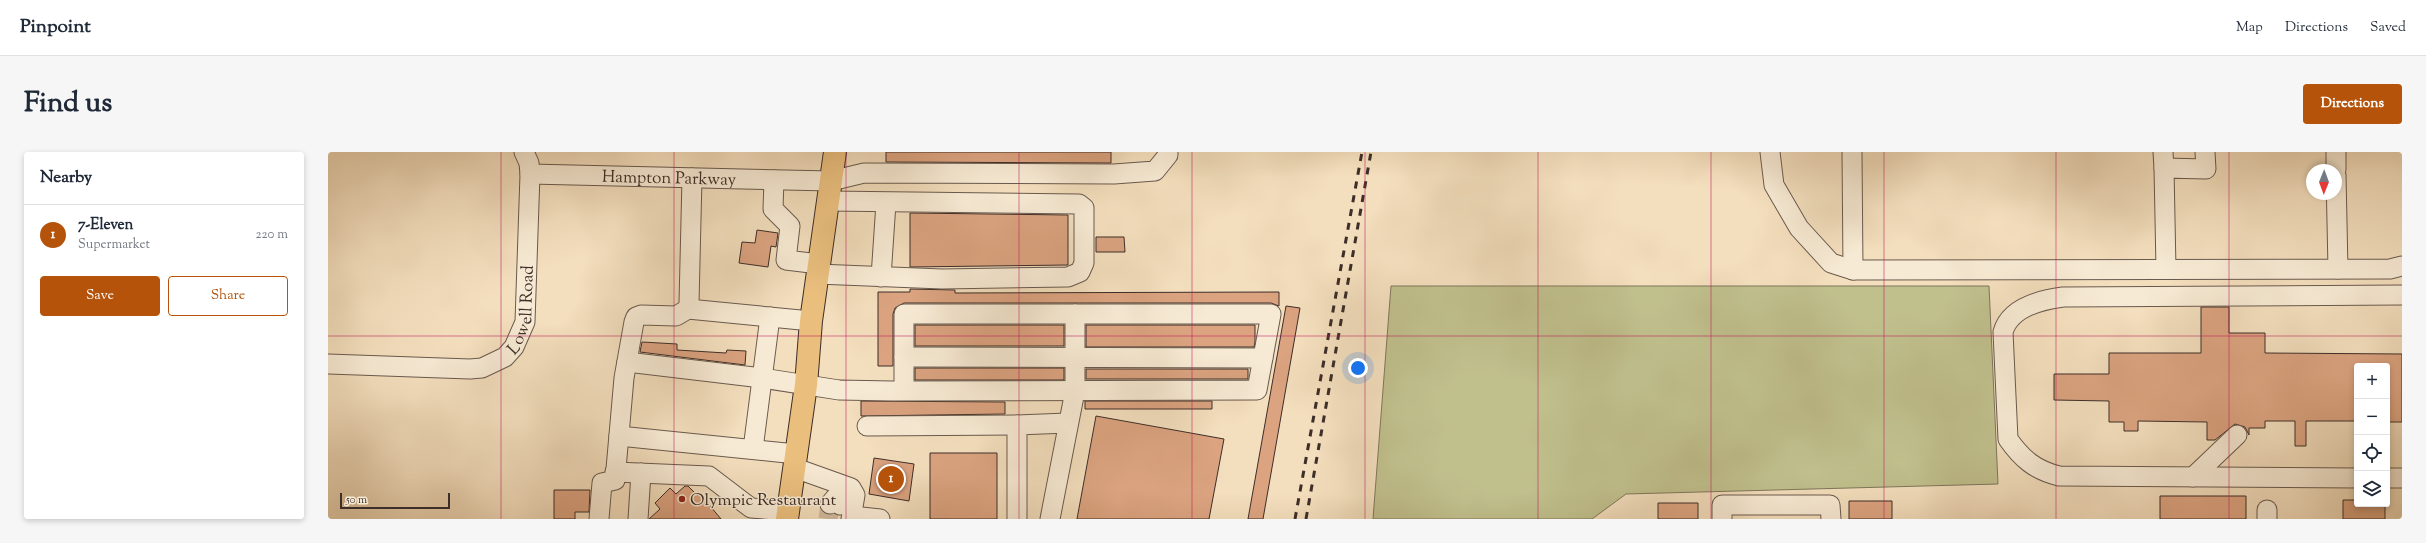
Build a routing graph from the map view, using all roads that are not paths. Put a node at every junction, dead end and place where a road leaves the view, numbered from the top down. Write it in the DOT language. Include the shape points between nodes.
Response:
graph roads {
  1 [pos="524,152"];
  2 [pos="835,152"];
  3 [pos="1168,152"];
  4 [pos="1770,152"];
  5 [pos="1852,152"];
  6 [pos="2205,152"];
  7 [pos="2336,152"];
  8 [pos="2163,160"];
  9 [pos="2336,164"];
  10 [pos="530,174"];
  11 [pos="692,178"];
  12 [pos="774,180"];
  13 [pos="829,191"];
  14 [pos="2337,200"];
  15 [pos="886,203"];
  16 [pos="2402,266"];
  17 [pos="818,269"];
  18 [pos="2338,269"];
  19 [pos="1853,270"];
  20 [pos="2166,270"];
  21 [pos="881,277"];
  22 [pos="2402,295"];
  23 [pos="688,309"];
  24 [pos="1075,314"];
  25 [pos="770,317"];
  26 [pos="811,321"];
  27 [pos="904,357"];
  28 [pos="1075,358"];
  29 [pos="1263,358"];
  30 [pos="627,362"];
  31 [pos="328,364"];
  32 [pos="762,378"];
  33 [pos="806,385"];
  34 [pos="904,391"];
  35 [pos="1075,391"];
  36 [pos="1068,423"];
  37 [pos="1017,425"];
  38 [pos="867,426"];
  39 [pos="2237,435"];
  40 [pos="619,436"];
  41 [pos="753,449"];
  42 [pos="796,461"];
  43 [pos="616,472"];
  44 [pos="641,473"];
  45 [pos="2193,477"];
  46 [pos="2354,478"];
  47 [pos="2390,478"];
  48 [pos="2402,478"];
  49 [pos="841,504"];
  50 [pos="750,513"];
  51 [pos="787,515"];
  52 [pos="599,519"];
  53 [pos="638,519"];
  54 [pos="880,519"];
  55 [pos="1017,519"];
  56 [pos="1050,519"];
  57 [pos="1722,519"];
  58 [pos="1831,519"];
  1 -- 10 [label="street"];
  2 -- 13 [label="main road"];
  3 -- 13 [label="street" via="1155,171 1114,174 864,173"];
  4 -- 19 [label="street" via="1774,185 1799,228 1831,263"];
  5 -- 19 [label="street"];
  6 -- 8 [label="street" via="2206,169"];
  7 -- 9 [label="street"];
  8 -- 20 [label="street"];
  10 -- 11 [label="street, Hampton Parkway"];
  10 -- 31 [label="street, Lowell Road" via="525,322 514,347 505,357 482,368 470,369"];
  11 -- 12 [label="street, Hampton Parkway"];
  11 -- 23 [label="street"];
  12 -- 13 [label="street, Hampton Parkway"];
  12 -- 17 [label="street" via="773,209 790,226 786,260"];
  13 -- 15 [label="street"];
  13 -- 17 [label="main road"];
  14 -- 18 [label="street"];
  15 -- 21 [label="street"];
  15 -- 21 [label="street" via="1080,204 1084,208 1084,263 1080,272 1068,277"];
  16 -- 18 [label="street" via="2390,269"];
  17 -- 21 [label="street"];
  17 -- 26 [label="main road"];
  18 -- 20 [label="street"];
  19 -- 20 [label="street"];
  22 -- 45 [label="street" via="2062,297 2040,300 2020,310 2006,322 2003,332 2008,439 2017,452 2040,471 2059,476"];
  23 -- 25 [label="street"];
  23 -- 30 [label="street" via="676,316 636,317"];
  24 -- 27 [label="street" via="904,314"];
  24 -- 28 [label="street"];
  24 -- 29 [label="street" via="1271,314"];
  25 -- 26 [label="street"];
  25 -- 32 [label="street"];
  26 -- 33 [label="main road"];
  27 -- 28 [label="street"];
  27 -- 34 [label="street"];
  28 -- 29 [label="street"];
  28 -- 35 [label="street"];
  29 -- 35 [label="street" via="1257,390"];
  30 -- 32 [label="street"];
  30 -- 40 [label="street"];
  32 -- 33 [label="street"];
  32 -- 41 [label="street"];
  33 -- 34 [label="street" via="839,390"];
  33 -- 42 [label="main road"];
  34 -- 35 [label="street"];
  35 -- 36 [label="street"];
  36 -- 37 [label="street"];
  36 -- 56 [label="street"];
  37 -- 38 [label="street"];
  37 -- 55 [label="street"];
  39 -- 45 [label="street"];
  40 -- 41 [label="street"];
  40 -- 43 [label="street"];
  41 -- 42 [label="street"];
  42 -- 49 [label="street"];
  42 -- 51 [label="main road"];
  43 -- 44 [label="street"];
  43 -- 52 [label="street" via="615,480 602,483"];
  44 -- 50 [label="street" via="709,476"];
  44 -- 53 [label="street"];
  45 -- 46 [label="street"];
  47 -- 48 [label="street"];
  49 -- 54 [label="street"];
  50 -- 51 [label="street"];
  57 -- 58 [label="street" via="1722,505 1830,505"];
}
